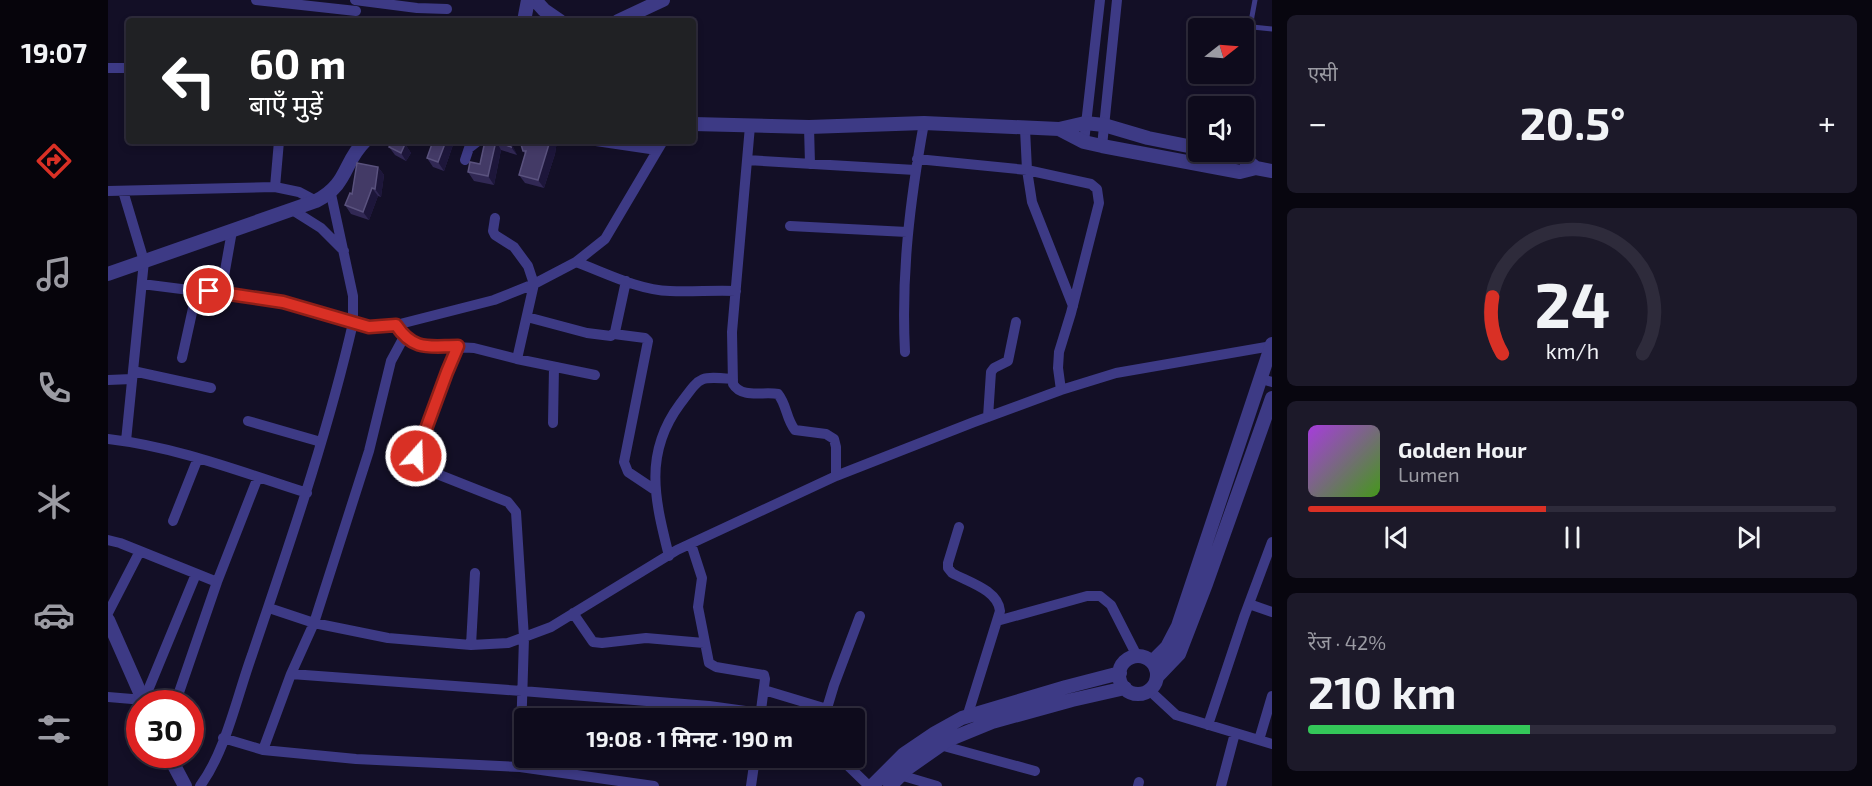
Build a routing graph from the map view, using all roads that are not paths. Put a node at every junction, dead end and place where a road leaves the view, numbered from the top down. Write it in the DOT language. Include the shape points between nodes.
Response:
graph roads {
  1 [pos="256,0"];
  2 [pos="528,0"];
  3 [pos="535,0"];
  4 [pos="663,0"];
  5 [pos="1094,0"];
  6 [pos="1100,0"];
  7 [pos="1117,0"];
  8 [pos="1255,0"];
  9 [pos="356,8"];
  10 [pos="447,9"];
  11 [pos="525,18"];
  12 [pos="556,18"];
  13 [pos="624,18"];
  14 [pos="1252,18"];
  15 [pos="1254,27"];
  16 [pos="1272,29"];
  17 [pos="108,68"];
  18 [pos="126,68"];
  19 [pos="696,123"];
  20 [pos="924,123"];
  21 [pos="1085,123"];
  22 [pos="1104,125"];
  23 [pos="750,126"];
  24 [pos="809,126"];
  25 [pos="1025,129"];
  26 [pos="1059,129"];
  27 [pos="1084,142"];
  28 [pos="279,144"];
  29 [pos="360,144"];
  30 [pos="475,144"];
  31 [pos="634,144"];
  32 [pos="660,146"];
  33 [pos="1102,146"];
  34 [pos="1188,146"];
  35 [pos="465,160"];
  36 [pos="747,160"];
  37 [pos="1248,162"];
  38 [pos="810,164"];
  39 [pos="916,165"];
  40 [pos="1256,168"];
  41 [pos="1027,170"];
  42 [pos="1272,171"];
  43 [pos="275,187"];
  44 [pos="108,191"];
  45 [pos="123,191"];
  46 [pos="331,194"];
  47 [pos="316,201"];
  48 [pos="294,211"];
  49 [pos="495,218"];
  50 [pos="790,226"];
  51 [pos="231,231"];
  52 [pos="907,232"];
  53 [pos="344,251"];
  54 [pos="144,261"];
  55 [pos="576,262"];
  56 [pos="108,274"];
  57 [pos="626,281"];
  58 [pos="142,284"];
  59 [pos="534,284"];
  60 [pos="197,290"];
  61 [pos="736,291"];
  62 [pos="222,293"];
  63 [pos="1073,306"];
  64 [pos="527,317"];
  65 [pos="1016,322"];
  66 [pos="353,323"];
  67 [pos="396,325"];
  68 [pos="614,334"];
  69 [pos="404,337"];
  70 [pos="1272,345"];
  71 [pos="458,346"];
  72 [pos="905,352"];
  73 [pos="182,358"];
  74 [pos="517,359"];
  75 [pos="554,367"];
  76 [pos="133,375"];
  77 [pos="595,375"];
  78 [pos="108,380"];
  79 [pos="733,380"];
  80 [pos="1267,381"];
  81 [pos="212,388"];
  82 [pos="1061,390"];
  83 [pos="1272,398"];
  84 [pos="988,417"];
  85 [pos="248,421"];
  86 [pos="553,423"];
  87 [pos="108,439"];
  88 [pos="126,441"];
  89 [pos="321,442"];
  90 [pos="198,458"];
  91 [pos="836,476"];
  92 [pos="258,477"];
  93 [pos="655,490"];
  94 [pos="307,493"];
  95 [pos="173,521"];
  96 [pos="959,526"];
  97 [pos="108,540"];
  98 [pos="1272,542"];
  99 [pos="691,544"];
  100 [pos="140,551"];
  101 [pos="669,556"];
  102 [pos="475,573"];
  103 [pos="196,574"];
  104 [pos="217,582"];
  105 [pos="1249,604"];
  106 [pos="269,608"];
  107 [pos="1272,612"];
  108 [pos="573,613"];
  109 [pos="108,614"];
  110 [pos="860,616"];
  111 [pos="108,620"];
  112 [pos="997,621"];
  113 [pos="314,623"];
  114 [pos="524,638"];
  115 [pos="704,643"];
  116 [pos="471,645"];
  117 [pos="1137,656"];
  118 [pos="1152,662"];
  119 [pos="291,674"];
  120 [pos="1120,674"];
  121 [pos="1157,677"];
  122 [pos="1125,688"];
  123 [pos="140,690"];
  124 [pos="150,690"];
  125 [pos="181,690"];
  126 [pos="764,690"];
  127 [pos="1149,690"];
  128 [pos="522,691"];
  129 [pos="1272,696"];
  130 [pos="108,697"];
  131 [pos="126,699"];
  132 [pos="523,708"];
  133 [pos="719,708"];
  134 [pos="761,708"];
  135 [pos="810,708"];
  136 [pos="828,708"];
  137 [pos="967,717"];
  138 [pos="1208,725"];
  139 [pos="1235,733"];
  140 [pos="224,738"];
  141 [pos="1259,740"];
  142 [pos="1272,744"];
  143 [pos="940,745"];
  144 [pos="263,750"];
  145 [pos="514,767"];
  146 [pos="175,768"];
  147 [pos="527,768"];
  148 [pos="753,768"];
  149 [pos="851,768"];
  150 [pos="1035,771"];
  151 [pos="900,775"];
  152 [pos="185,786"];
  153 [pos="200,786"];
  154 [pos="654,786"];
  155 [pos="751,786"];
  156 [pos="870,786"];
  157 [pos="890,786"];
  158 [pos="937,786"];
  159 [pos="1221,786"];
  1 -- 9 [label="street"];
  2 -- 11 [label="street"];
  3 -- 12 [label="street"];
  4 -- 13 [label="street"];
  5 -- 6 [label="lane"];
  6 -- 21 [label="street"];
  7 -- 22 [label="street"];
  8 -- 14 [label="lane"];
  9 -- 10 [label="street"];
  15 -- 16 [label="lane"];
  17 -- 18 [label="street"];
  19 -- 23 [label="street"];
  20 -- 24 [label="street"];
  20 -- 25 [label="street"];
  20 -- 39 [label="street"];
  21 -- 22 [label="street"];
  21 -- 26 [label="street"];
  21 -- 27 [label="street"];
  22 -- 33 [label="street"];
  22 -- 34 [label="street"];
  23 -- 24 [label="street"];
  23 -- 36 [label="street"];
  24 -- 38 [label="street"];
  25 -- 26 [label="street"];
  25 -- 41 [label="street"];
  26 -- 27 [label="street"];
  27 -- 33 [label="street"];
  28 -- 43 [label="street"];
  29 -- 46 [label="street"];
  30 -- 35 [label="street"];
  31 -- 32 [label="street"];
  32 -- 55 [label="street" via="605,238"];
  33 -- 40 [label="street" via="1240,172"];
  36 -- 38 [label="street"];
  36 -- 61 [label="street"];
  37 -- 40 [label="street"];
  38 -- 39 [label="street"];
  39 -- 41 [label="street"];
  39 -- 52 [label="street"];
  40 -- 42 [label="street"];
  41 -- 63 [label="street" via="1032,202"];
  41 -- 63 [label="street" via="1091,184 1097,189 1099,203"];
  43 -- 45 [label="street"];
  43 -- 47 [label="street" via="299,192"];
  44 -- 45 [label="street"];
  45 -- 54 [label="street"];
  46 -- 47 [label="street"];
  46 -- 53 [label="street"];
  47 -- 48 [label="street"];
  48 -- 51 [label="street"];
  48 -- 53 [label="street" via="321,228"];
  49 -- 59 [label="street" via="495,236 514,247 528,266"];
  50 -- 52 [label="street"];
  51 -- 54 [label="street"];
  51 -- 62 [label="street"];
  52 -- 72 [label="street"];
  53 -- 66 [label="street" via="353,296"];
  54 -- 56 [label="street"];
  54 -- 58 [label="street"];
  55 -- 57 [label="street"];
  55 -- 59 [label="street"];
  57 -- 61 [label="street" via="669,291"];
  57 -- 68 [label="street"];
  58 -- 60 [label="street"];
  58 -- 76 [label="street"];
  59 -- 64 [label="street"];
  59 -- 67 [label="street" via="494,300"];
  60 -- 62 [label="street"];
  60 -- 73 [label="street"];
  61 -- 79 [label="street"];
  62 -- 66 [label="street" via="283,302"];
  63 -- 82 [label="street" via="1057,360"];
  64 -- 68 [label="street" via="607,337"];
  64 -- 74 [label="street"];
  65 -- 84 [label="street" via="1008,361 992,372"];
  66 -- 67 [label="street" via="369,327"];
  66 -- 89 [label="street"];
  67 -- 69 [label="street"];
  68 -- 93 [label="street" via="648,341 624,462 628,472"];
  69 -- 71 [label="street" via="420,345"];
  69 -- 113 [label="street" via="391,361 369,451"];
  70 -- 80 [label="street"];
  70 -- 82 [label="street" via="1116,373"];
  71 -- 74 [label="street"];
  71 -- 114 [label="street" via="416,460 422,468 514,507"];
  74 -- 75 [label="street"];
  75 -- 77 [label="street"];
  75 -- 86 [label="street"];
  76 -- 78 [label="street"];
  76 -- 81 [label="street"];
  76 -- 88 [label="street"];
  79 -- 91 [label="street" via="735,388 743,393 778,394 795,430 826,434 834,439"];
  79 -- 93 [label="street" via="702,378 671,416 659,443"];
  80 -- 118 [label="street" via="1178,626 1167,647"];
  82 -- 84 [label="street"];
  83 -- 121 [label="street" via="1179,654"];
  84 -- 91 [label="street"];
  85 -- 89 [label="street"];
  87 -- 88 [label="street"];
  88 -- 90 [label="street"];
  89 -- 94 [label="street"];
  90 -- 92 [label="street"];
  90 -- 95 [label="street"];
  91 -- 99 [label="street"];
  92 -- 94 [label="street"];
  92 -- 104 [label="street"];
  93 -- 101 [label="street"];
  94 -- 106 [label="street"];
  96 -- 112 [label="street" via="948,568 997,599"];
  97 -- 100 [label="street"];
  98 -- 105 [label="street"];
  99 -- 101 [label="street"];
  99 -- 115 [label="street" via="702,578 698,607"];
  100 -- 103 [label="street"];
  100 -- 109 [label="street"];
  101 -- 108 [label="street"];
  102 -- 116 [label="street"];
  103 -- 104 [label="street"];
  103 -- 124 [label="street"];
  104 -- 125 [label="street"];
  105 -- 107 [label="street"];
  105 -- 138 [label="street"];
  106 -- 113 [label="street"];
  106 -- 140 [label="street"];
  108 -- 114 [label="street"];
  108 -- 115 [label="street" via="590,640 597,643 646,638"];
  110 -- 136 [label="street"];
  111 -- 123 [label="street"];
  112 -- 117 [label="street" via="1087,596 1100,596 1111,605"];
  112 -- 137 [label="street"];
  113 -- 116 [label="street" via="388,638"];
  113 -- 119 [label="street"];
  114 -- 116 [label="street"];
  114 -- 128 [label="street"];
  115 -- 126 [label="street" via="711,665 763,674"];
  117 -- 118 [label="street"];
  117 -- 120 [label="street" via="1123,664"];
  118 -- 121 [label="street"];
  119 -- 128 [label="street"];
  119 -- 144 [label="street"];
  120 -- 122 [label="street"];
  120 -- 137 [label="street"];
  121 -- 127 [label="street"];
  122 -- 127 [label="street" via="1135,694"];
  122 -- 143 [label="street" via="992,722"];
  126 -- 134 [label="street"];
  126 -- 135 [label="street"];
  127 -- 138 [label="street" via="1176,715"];
  128 -- 132 [label="street"];
  128 -- 133 [label="street"];
  129 -- 141 [label="street"];
  130 -- 131 [label="street"];
  137 -- 156 [label="street" via="904,754"];
  138 -- 139 [label="street"];
  139 -- 141 [label="street"];
  139 -- 159 [label="street"];
  140 -- 144 [label="street"];
  140 -- 153 [label="street"];
  141 -- 142 [label="street"];
  143 -- 150 [label="street"];
  143 -- 151 [label="street"];
  144 -- 145 [label="street"];
  146 -- 152 [label="street"];
  147 -- 154 [label="street"];
  148 -- 155 [label="street"];
  149 -- 156 [label="street"];
  151 -- 157 [label="street"];
  151 -- 158 [label="street"];
}
